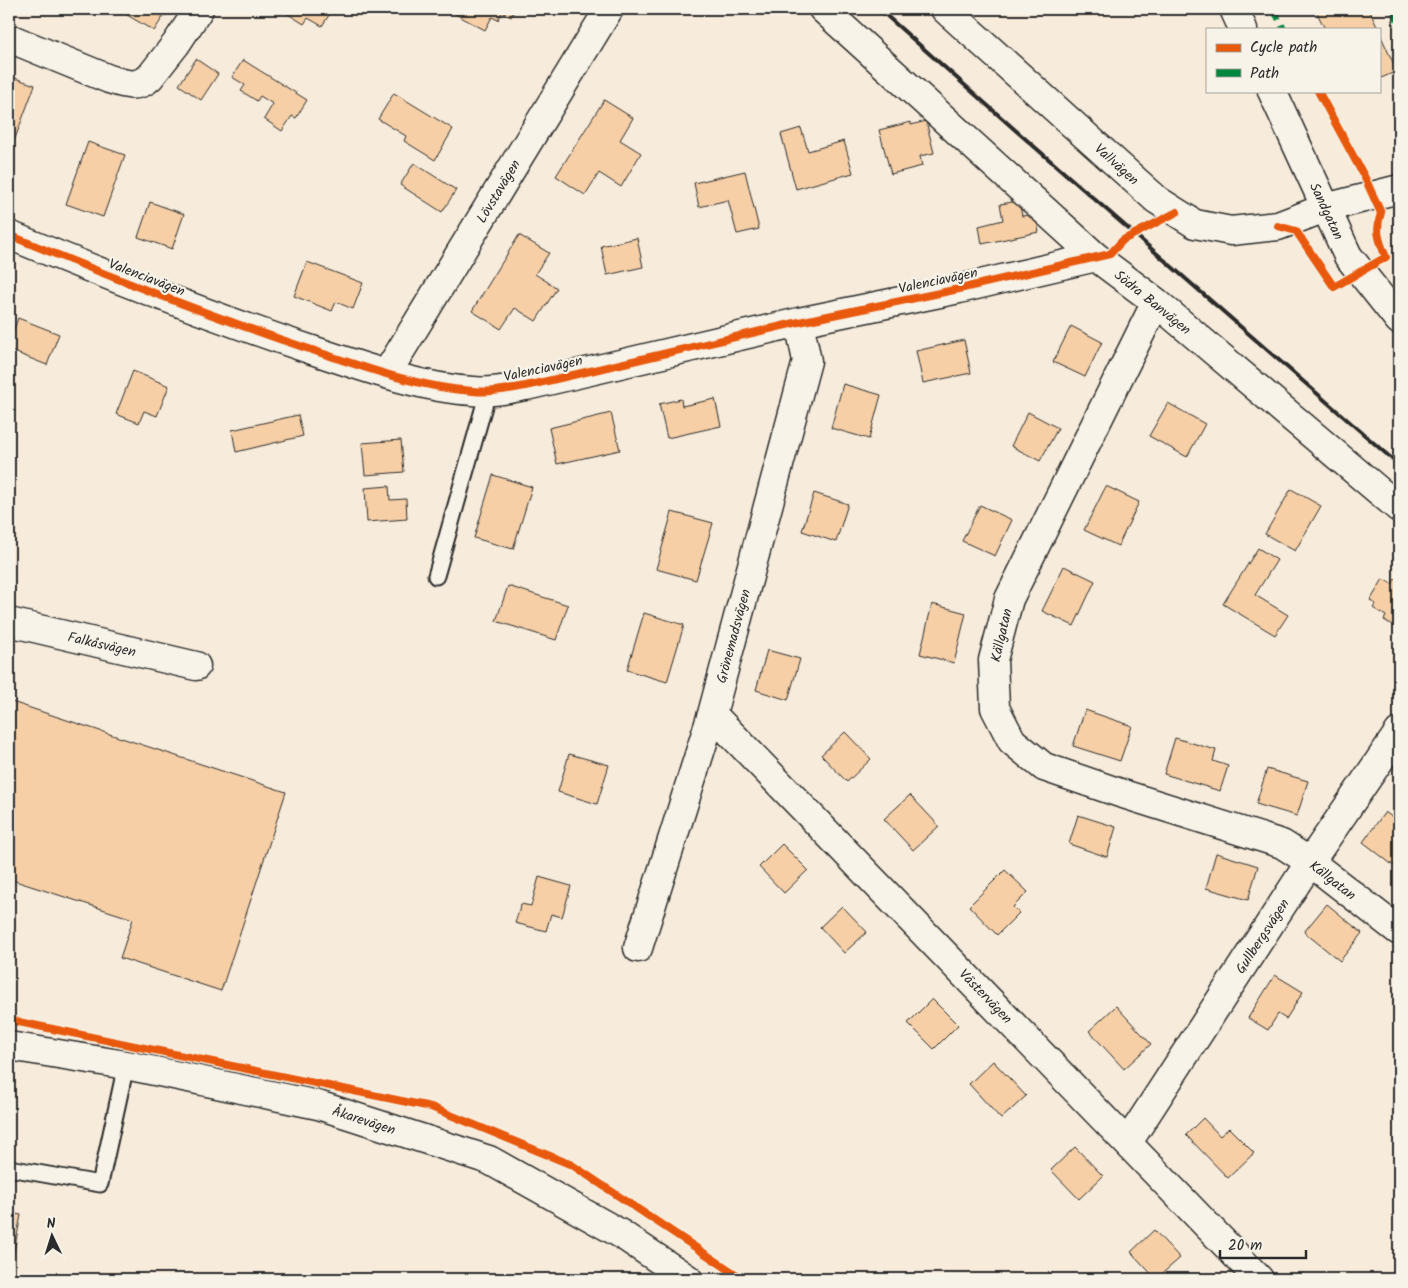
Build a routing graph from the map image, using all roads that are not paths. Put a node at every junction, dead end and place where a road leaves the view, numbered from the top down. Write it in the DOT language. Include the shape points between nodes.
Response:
graph roads {
  1 [pos="199,9"];
  2 [pos="609,9"];
  3 [pos="823,9"];
  4 [pos="945,9"];
  5 [pos="1234,9"];
  6 [pos="1243,28"];
  7 [pos="9,38"];
  8 [pos="1272,92"];
  9 [pos="1399,190"];
  10 [pos="1325,208"];
  11 [pos="9,235"];
  12 [pos="1096,257"];
  13 [pos="1156,302"];
  14 [pos="1399,320"];
  15 [pos="799,322"];
  16 [pos="387,373"];
  17 [pos="488,392"];
  18 [pos="1399,508"];
  19 [pos="436,576"];
  20 [pos="9,622"];
  21 [pos="196,666"];
  22 [pos="712,714"];
  23 [pos="1399,732"];
  24 [pos="1310,862"];
  25 [pos="1399,931"];
  26 [pos="638,948"];
  27 [pos="9,1046"];
  28 [pos="126,1065"];
  29 [pos="1128,1142"];
  30 [pos="9,1168"];
  31 [pos="688,1279"];
  32 [pos="1260,1279"];
  1 -- 7 [label="street" via="146,82 136,85 110,79"];
  2 -- 16 [label="street, Lövstavägen"];
  3 -- 12 [label="street, Södra Banvägen"];
  4 -- 10 [label="street, Vallvägen" via="1157,200 1195,224 1230,230 1278,226"];
  5 -- 6 [label="street"];
  8 -- 10 [label="street, Sandgatan"];
  9 -- 10 [label="street, Vallvägen"];
  10 -- 14 [label="street, Sandgatan" via="1348,256"];
  11 -- 16 [label="street, Valenciavägen" via="241,326"];
  12 -- 13 [label="street, Södra Banvägen"];
  12 -- 15 [label="street, Valenciavägen"];
  13 -- 18 [label="street, Södra Banvägen"];
  13 -- 24 [label="street, Källgatan" via="1009,599 993,660 995,708 1012,741 1044,766 1282,844"];
  15 -- 17 [label="street, Valenciavägen"];
  15 -- 22 [label="street, Grönemadsvägen" via="807,361"];
  16 -- 17 [label="street, Valenciavägen" via="435,386"];
  17 -- 19 [label="lane"];
  20 -- 21 [label="street, Falkåsvägen"];
  22 -- 26 [label="street, Grönemadsvägen"];
  22 -- 29 [label="street, Västervägen"];
  23 -- 24 [label="street, Gullbergsvägen"];
  24 -- 25 [label="street, Källgatan"];
  24 -- 29 [label="street, Gullbergsvägen"];
  27 -- 28 [label="street, Åkarevägen"];
  28 -- 30 [label="lane" via="100,1184"];
  28 -- 31 [label="street, Åkarevägen" via="318,1105 488,1160 621,1234"];
  29 -- 32 [label="street, Västervägen"];
}
